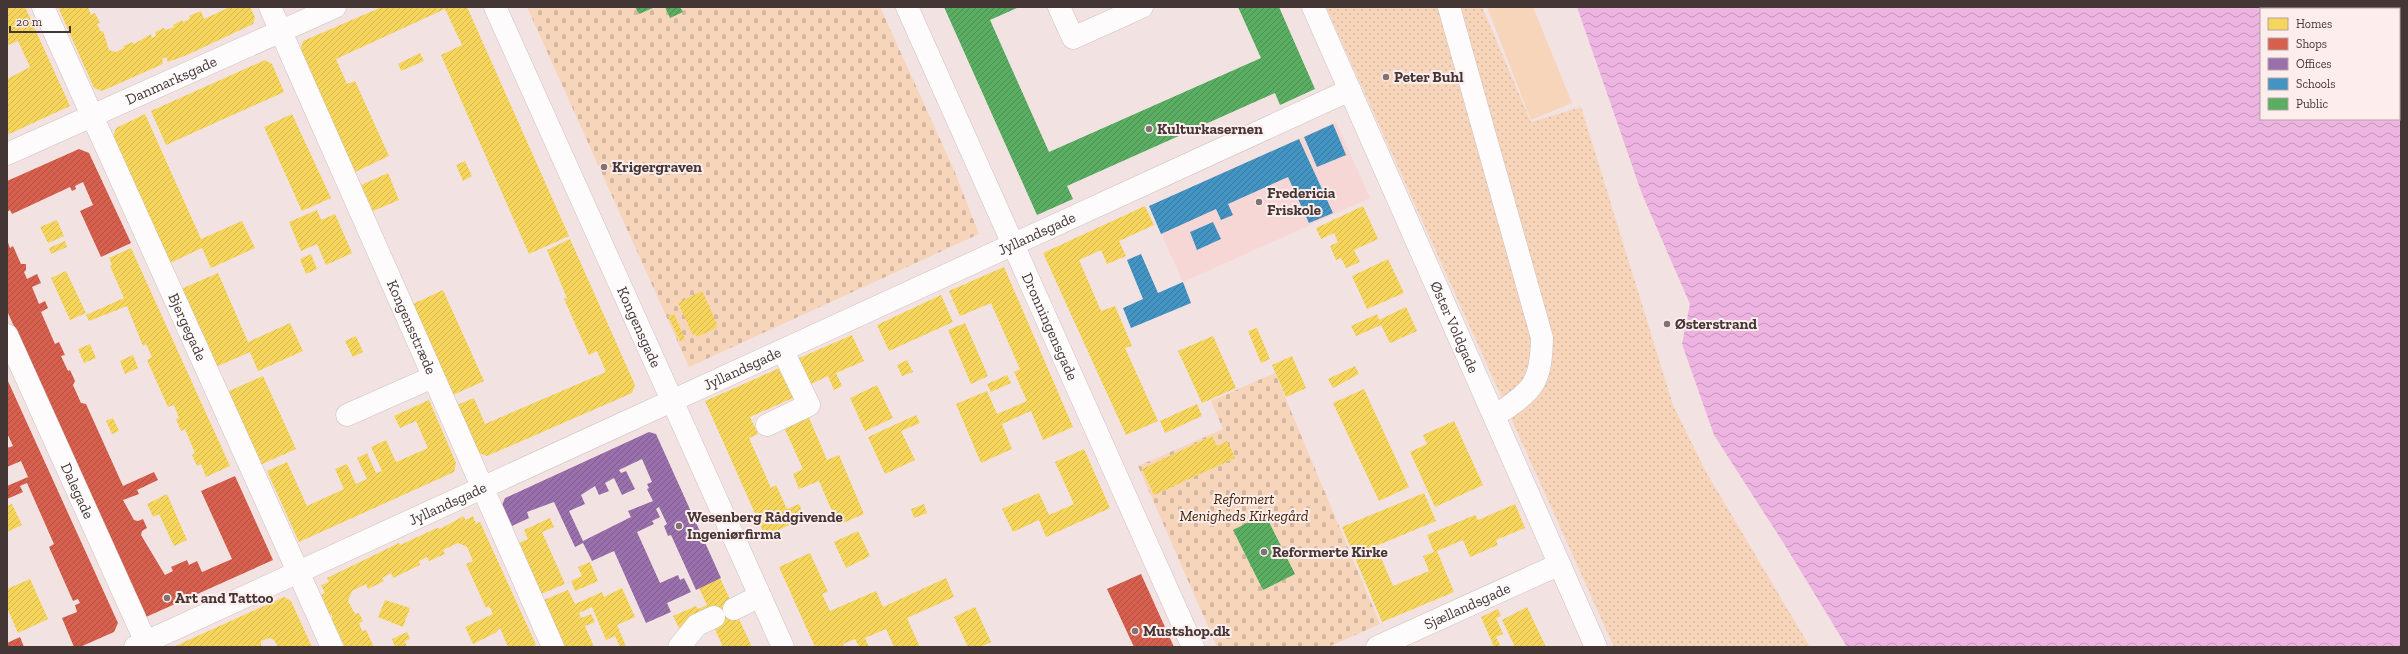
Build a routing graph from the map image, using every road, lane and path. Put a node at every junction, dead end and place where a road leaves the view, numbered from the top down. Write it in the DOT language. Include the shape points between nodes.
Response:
graph roads {
  1 [pos="43,7"];
  2 [pos="270,7"];
  3 [pos="335,7"];
  4 [pos="496,7"];
  5 [pos="907,7"];
  6 [pos="1059,7"];
  7 [pos="1142,7"];
  8 [pos="1313,7"];
  9 [pos="1449,7"];
  10 [pos="280,30"];
  11 [pos="1350,90"];
  12 [pos="91,116"];
  13 [pos="7,154"];
  14 [pos="1013,246"];
  15 [pos="7,335"];
  16 [pos="783,351"];
  17 [pos="433,377"];
  18 [pos="672,401"];
  19 [pos="347,415"];
  20 [pos="1495,416"];
  21 [pos="767,425"];
  22 [pos="482,488"];
  23 [pos="1558,565"];
  24 [pos="298,572"];
  25 [pos="760,596"];
  26 [pos="734,609"];
  27 [pos="714,617"];
  28 [pos="1411,640"];
  29 [pos="143,645"];
  30 [pos="332,647"];
  31 [pos="553,647"];
  32 [pos="679,647"];
  33 [pos="783,647"];
  34 [pos="1193,647"];
  35 [pos="1377,647"];
  36 [pos="1596,647"];
  1 -- 12 [label="street, Bjergegade"];
  2 -- 10 [label="street, Kongensstræde"];
  3 -- 10 [label="street, Danmarksgade"];
  4 -- 18 [label="street, Kongensgade"];
  5 -- 14 [label="street, Dronningensgade"];
  6 -- 7 [label="street" via="1073,38"];
  8 -- 11 [label="street, Øster Voldgade"];
  9 -- 20 [label="street" via="1542,338 1541,366 1535,383 1518,400"];
  10 -- 12 [label="street, Danmarksgade"];
  10 -- 17 [label="street, Kongensstræde"];
  11 -- 14 [label="street, Jyllandsgade"];
  11 -- 20 [label="street, Øster Voldgade"];
  12 -- 13 [label="street, Danmarksgade"];
  12 -- 24 [label="street, Bjergegade"];
  14 -- 16 [label="street, Jyllandsgade"];
  14 -- 34 [label="street, Dronningensgade"];
  15 -- 29 [label="street, Dalegade"];
  16 -- 18 [label="street, Jyllandsgade"];
  16 -- 21 [label="street" via="809,405"];
  17 -- 19 [label="street"];
  17 -- 22 [label="street, Kongensstræde"];
  18 -- 22 [label="street, Jyllandsgade"];
  18 -- 25 [label="street, Kongensgade"];
  20 -- 23 [label="street, Øster Voldgade"];
  22 -- 24 [label="street, Jyllandsgade"];
  22 -- 31 [label="street, Kongensstræde"];
  23 -- 28 [label="street, Sjællandsgade"];
  23 -- 36 [label="street, Øster Voldgade"];
  24 -- 29 [label="street, Jyllandsgade"];
  24 -- 30 [label="street, Bjergegade"];
  25 -- 26 [label="street"];
  25 -- 33 [label="street, Kongensgade"];
  27 -- 32 [label="street" via="697,625"];
  28 -- 35 [label="street, Sjællandsgade"];
}
